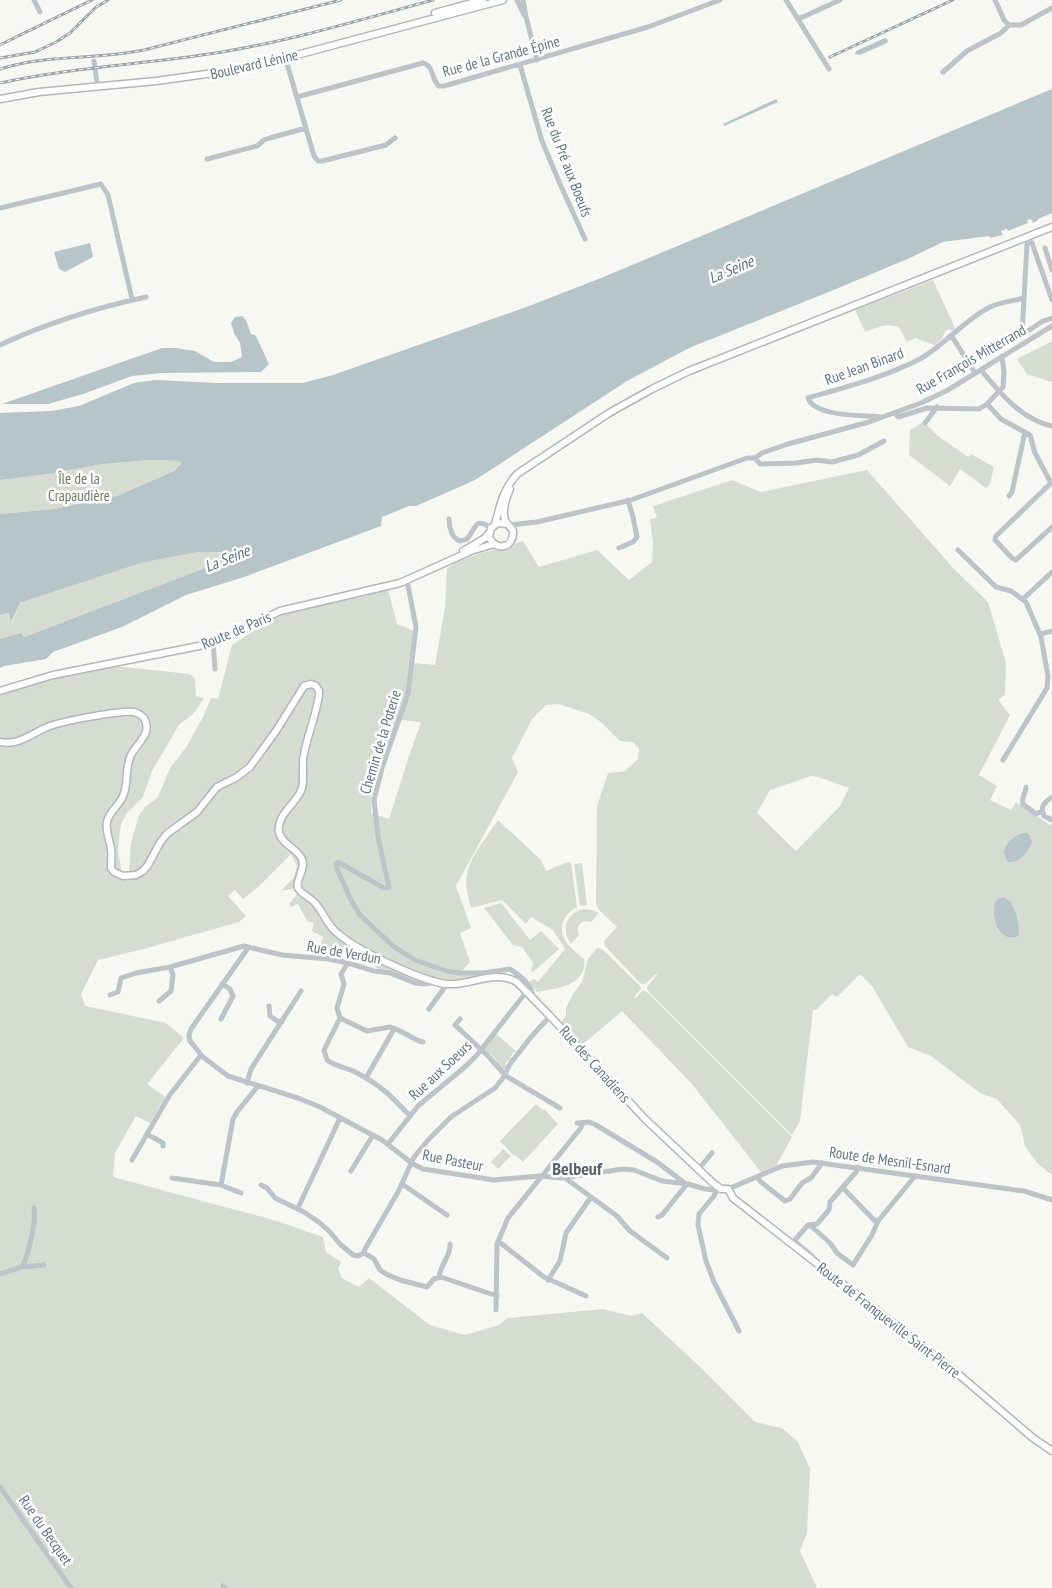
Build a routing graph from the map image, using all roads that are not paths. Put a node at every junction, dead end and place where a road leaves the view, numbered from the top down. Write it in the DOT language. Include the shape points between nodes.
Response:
graph roads {
  1 [pos="34,0"];
  2 [pos="483,0"];
  3 [pos="503,0"];
  4 [pos="517,0"];
  5 [pos="523,0"];
  6 [pos="720,0"];
  7 [pos="786,0"];
  8 [pos="840,0"];
  9 [pos="995,0"];
  10 [pos="1052,8"];
  11 [pos="40,12"];
  12 [pos="526,17"];
  13 [pos="798,18"];
  14 [pos="1008,25"];
  15 [pos="293,56"];
  16 [pos="94,60"];
  17 [pos="278,60"];
  18 [pos="538,60"];
  19 [pos="520,64"];
  20 [pos="288,66"];
  21 [pos="829,69"];
  22 [pos="943,72"];
  23 [pos="98,83"];
  24 [pos="0,95"];
  25 [pos="297,96"];
  26 [pos="0,99"];
  27 [pos="306,128"];
  28 [pos="395,138"];
  29 [pos="207,159"];
  30 [pos="0,208"];
  31 [pos="1052,227"];
  32 [pos="585,240"];
  33 [pos="1045,248"];
  34 [pos="129,252"];
  35 [pos="122,254"];
  36 [pos="1052,270"];
  37 [pos="1042,274"];
  38 [pos="144,298"];
  39 [pos="1024,298"];
  40 [pos="132,300"];
  41 [pos="1052,300"];
  42 [pos="1052,318"];
  43 [pos="1052,326"];
  44 [pos="950,335"];
  45 [pos="0,345"];
  46 [pos="1002,356"];
  47 [pos="981,370"];
  48 [pos="975,373"];
  49 [pos="999,391"];
  50 [pos="987,404"];
  51 [pos="937,407"];
  52 [pos="895,413"];
  53 [pos="884,417"];
  54 [pos="925,423"];
  55 [pos="1052,426"];
  56 [pos="1024,432"];
  57 [pos="884,442"];
  58 [pos="755,458"];
  59 [pos="527,466"];
  60 [pos="1051,483"];
  61 [pos="1009,496"];
  62 [pos="628,500"];
  63 [pos="449,519"];
  64 [pos="536,522"];
  65 [pos="508,525"];
  66 [pos="1052,527"];
  67 [pos="492,528"];
  68 [pos="513,537"];
  69 [pos="494,544"];
  70 [pos="619,548"];
  71 [pos="958,550"];
  72 [pos="440,564"];
  73 [pos="1051,575"];
  74 [pos="407,580"];
  75 [pos="1023,599"];
  76 [pos="1052,632"];
  77 [pos="1040,634"];
  78 [pos="213,642"];
  79 [pos="215,669"];
  80 [pos="1050,681"];
  81 [pos="0,691"];
  82 [pos="0,742"];
  83 [pos="1004,760"];
  84 [pos="1026,787"];
  85 [pos="1052,797"];
  86 [pos="1042,811"];
  87 [pos="1052,820"];
  88 [pos="248,948"];
  89 [pos="348,963"];
  90 [pos="170,967"];
  91 [pos="436,982"];
  92 [pos="222,984"];
  93 [pos="447,984"];
  94 [pos="301,991"];
  95 [pos="527,991"];
  96 [pos="110,995"];
  97 [pos="533,998"];
  98 [pos="159,1002"];
  99 [pos="269,1006"];
  100 [pos="429,1009"];
  101 [pos="550,1016"];
  102 [pos="340,1018"];
  103 [pos="221,1019"];
  104 [pos="460,1019"];
  105 [pos="282,1022"];
  106 [pos="394,1029"];
  107 [pos="423,1042"];
  108 [pos="481,1050"];
  109 [pos="201,1055"];
  110 [pos="505,1075"];
  111 [pos="366,1078"];
  112 [pos="247,1083"];
  113 [pos="258,1086"];
  114 [pos="560,1108"];
  115 [pos="410,1116"];
  116 [pos="340,1118"];
  117 [pos="148,1134"];
  118 [pos="374,1135"];
  119 [pos="388,1144"];
  120 [pos="163,1146"];
  121 [pos="712,1153"];
  122 [pos="132,1160"];
  123 [pos="822,1162"];
  124 [pos="412,1163"];
  125 [pos="858,1167"];
  126 [pos="698,1170"];
  127 [pos="351,1171"];
  128 [pos="540,1176"];
  129 [pos="915,1176"];
  130 [pos="757,1177"];
  131 [pos="172,1178"];
  132 [pos="565,1178"];
  133 [pos="402,1184"];
  134 [pos="687,1184"];
  135 [pos="221,1185"];
  136 [pos="261,1185"];
  137 [pos="843,1188"];
  138 [pos="717,1189"];
  139 [pos="728,1189"];
  140 [pos="241,1193"];
  141 [pos="591,1197"];
  142 [pos="1052,1200"];
  143 [pos="34,1208"];
  144 [pos="298,1208"];
  145 [pos="447,1215"];
  146 [pos="658,1217"];
  147 [pos="878,1221"];
  148 [pos="810,1225"];
  149 [pos="498,1240"];
  150 [pos="450,1244"];
  151 [pos="364,1253"];
  152 [pos="814,1257"];
  153 [pos="666,1258"];
  154 [pos="44,1265"];
  155 [pos="22,1267"];
  156 [pos="0,1274"];
  157 [pos="439,1277"];
  158 [pos="548,1280"];
  159 [pos="497,1296"];
  160 [pos="586,1296"];
  161 [pos="496,1310"];
  162 [pos="739,1331"];
  163 [pos="1052,1451"];
  164 [pos="0,1487"];
  165 [pos="71,1588"];
  1 -- 11 [label="street"];
  2 -- 23 [label="main road, Boulevard Lénine" via="239,65 192,74"];
  3 -- 15 [label="main road, Boulevard Lénine"];
  4 -- 12 [label="street"];
  5 -- 12 [label="street"];
  6 -- 18 [label="street, Rue de la Grande Épine" via="658,24"];
  7 -- 13 [label="street"];
  8 -- 13 [label="street"];
  9 -- 14 [label="street"];
  10 -- 14 [label="street" via="1021,25"];
  12 -- 18 [label="street"];
  13 -- 21 [label="street"];
  14 -- 22 [label="street" via="1001,33 966,51"];
  15 -- 17 [label="main road, Boulevard Lénine"];
  15 -- 20 [label="street"];
  16 -- 23 [label="street"];
  17 -- 20 [label="street"];
  17 -- 26 [label="main road, Boulevard Lénine" via="197,77 39,92"];
  18 -- 19 [label="street, Rue de la Grande Épine"];
  19 -- 25 [label="street, Rue de la Grande Épine" via="441,86 436,84 429,66 423,63"];
  19 -- 32 [label="street, Rue du Pré aux Boeufs" via="542,141"];
  20 -- 25 [label="street"];
  23 -- 24 [label="main road, Boulevard Lénine"];
  25 -- 27 [label="street"];
  27 -- 28 [label="street" via="314,156 319,161 386,145"];
  27 -- 29 [label="street" via="264,140 258,146"];
  30 -- 35 [label="street" via="101,184 108,195"];
  31 -- 59 [label="main road" via="671,379 609,413"];
  33 -- 36 [label="street"];
  34 -- 35 [label="street"];
  35 -- 40 [label="street"];
  36 -- 37 [label="street"];
  37 -- 39 [label="street" via="1029,243"];
  37 -- 41 [label="street"];
  38 -- 40 [label="street"];
  39 -- 42 [label="street" via="1022,335"];
  39 -- 44 [label="street, Rue Jean Binard" via="992,306"];
  40 -- 45 [label="street" via="77,314"];
  43 -- 46 [label="street, Rue François Mitterrand"];
  44 -- 48 [label="street"];
  44 -- 53 [label="street, Rue Jean Binard" via="907,365 808,398 813,406 824,411"];
  46 -- 47 [label="street, Rue François Mitterrand"];
  46 -- 49 [label="street" via="1004,385"];
  47 -- 48 [label="street, Rue François Mitterrand"];
  47 -- 49 [label="street"];
  48 -- 52 [label="street, Rue François Mitterrand" via="940,394"];
  49 -- 50 [label="street"];
  49 -- 55 [label="street" via="1014,407"];
  50 -- 51 [label="street" via="976,410"];
  50 -- 56 [label="street" via="997,416"];
  51 -- 52 [label="street" via="900,417"];
  51 -- 54 [label="street"];
  52 -- 53 [label="street, Rue François Mitterrand"];
  53 -- 58 [label="street, Rue François Mitterrand" via="788,444"];
  56 -- 60 [label="street" via="1030,435 1035,453"];
  56 -- 61 [label="street"];
  57 -- 58 [label="street" via="858,455 832,462 760,464"];
  58 -- 62 [label="street" via="747,458"];
  59 -- 65 [label="main road" via="509,492 504,513"];
  59 -- 67 [label="main road" via="507,487"];
  60 -- 66 [label="street" via="1006,524 995,540 1016,560"];
  62 -- 64 [label="street"];
  62 -- 70 [label="street" via="636,540"];
  63 -- 67 [label="street" via="453,536 459,541 467,539 479,523"];
  64 -- 65 [label="street"];
  64 -- 68 [label="street" via="520,529"];
  65 -- 67 [label="main road" via="500,522"];
  65 -- 68 [label="main road"];
  67 -- 69 [label="main road" via="490,539"];
  67 -- 72 [label="main road" via="485,538"];
  68 -- 69 [label="main road" via="504,546"];
  69 -- 72 [label="main road"];
  71 -- 75 [label="street" via="996,587"];
  72 -- 74 [label="main road, Route de Paris"];
  73 -- 75 [label="street"];
  74 -- 78 [label="main road, Route de Paris" via="280,611"];
  74 -- 97 [label="street, Chemin de la Poterie" via="416,634 408,694 374,800 389,887 384,888 338,862 337,869 360,915 404,954 447,971 483,973 510,969 528,984"];
  75 -- 77 [label="street"];
  76 -- 77 [label="street"];
  77 -- 80 [label="street"];
  78 -- 79 [label="street"];
  78 -- 81 [label="main road, Route de Paris" via="60,673"];
  80 -- 83 [label="street"];
  82 -- 91 [label="main road, Rue des Canadiens" via="14,743 49,726 93,717 134,712 144,718 146,733 127,766 125,792 107,822 112,868 118,875 136,876 148,865 168,833 197,812 217,787 250,767 301,689 307,684 314,684 319,695 303,755 303,785 279,826 282,838 303,862 299,890 316,904 326,921 345,940"];
  84 -- 86 [label="street" via="1023,804 1036,814"];
  85 -- 86 [label="street" via="1045,802"];
  86 -- 87 [label="street"];
  88 -- 89 [label="street, Rue de Verdun" via="282,956"];
  88 -- 90 [label="street" via="240,947"];
  88 -- 92 [label="street"];
  89 -- 91 [label="street, Rue de Verdun" via="415,983"];
  89 -- 102 [label="street" via="341,974 344,984 337,1008"];
  90 -- 96 [label="street" via="121,978 118,992"];
  90 -- 98 [label="street" via="173,975 171,991"];
  91 -- 93 [label="main road, Rue des Canadiens"];
  92 -- 103 [label="street" via="230,989 233,996"];
  92 -- 109 [label="street, Rue Pasteur" via="190,1029 190,1041"];
  93 -- 95 [label="main road, Rue des Canadiens" via="501,977 514,980"];
  93 -- 100 [label="street"];
  94 -- 105 [label="street"];
  95 -- 97 [label="main road, Rue des Canadiens"];
  95 -- 108 [label="street, Rue aux Soeurs"];
  97 -- 101 [label="main road, Rue des Canadiens"];
  99 -- 105 [label="street" via="270,1016"];
  101 -- 110 [label="street" via="510,1064"];
  101 -- 126 [label="main road, Rue des Canadiens" via="645,1119"];
  102 -- 106 [label="street" via="369,1032"];
  102 -- 111 [label="street" via="324,1050 326,1058"];
  104 -- 108 [label="street" via="455,1024"];
  105 -- 112 [label="street" via="264,1046"];
  106 -- 107 [label="street"];
  106 -- 111 [label="street"];
  108 -- 110 [label="street"];
  108 -- 115 [label="street, Rue aux Soeurs"];
  109 -- 112 [label="street, Rue Pasteur" via="228,1076"];
  109 -- 117 [label="street" via="169,1096"];
  110 -- 114 [label="street"];
  110 -- 124 [label="street" via="495,1088 445,1123"];
  111 -- 115 [label="street" via="386,1091"];
  112 -- 113 [label="street, Rue Pasteur"];
  113 -- 116 [label="street, Rue Pasteur" via="298,1098"];
  113 -- 135 [label="street" via="233,1119"];
  115 -- 119 [label="street, Rue aux Soeurs"];
  116 -- 118 [label="street, Rue Pasteur"];
  116 -- 144 [label="street"];
  117 -- 120 [label="street"];
  117 -- 122 [label="street"];
  118 -- 119 [label="street, Rue Pasteur"];
  118 -- 127 [label="street"];
  119 -- 124 [label="street, Rue Pasteur"];
  121 -- 126 [label="street"];
  123 -- 125 [label="street, Route de Mesnil-Esnard"];
  123 -- 130 [label="street, Route de Mesnil-Esnard" via="782,1166"];
  123 -- 130 [label="street" via="811,1178 785,1201"];
  124 -- 128 [label="street, Rue Pasteur" via="424,1169 482,1179"];
  124 -- 133 [label="street"];
  125 -- 129 [label="street, Route de Mesnil-Esnard"];
  125 -- 137 [label="street"];
  126 -- 138 [label="main road, Rue des Canadiens"];
  128 -- 132 [label="street, Rue Pasteur"];
  128 -- 134 [label="street" via="580,1129 580,1123 589,1122 657,1162"];
  128 -- 149 [label="street" via="508,1218"];
  129 -- 142 [label="street, Route de Mesnil-Esnard" via="1024,1191"];
  129 -- 147 [label="street"];
  130 -- 139 [label="street, Route de Mesnil-Esnard"];
  131 -- 135 [label="street"];
  132 -- 134 [label="street, Rue Pasteur" via="623,1169 662,1181"];
  132 -- 141 [label="street"];
  133 -- 145 [label="street"];
  133 -- 151 [label="street"];
  134 -- 138 [label="street, Rue Pasteur" via="705,1190"];
  134 -- 146 [label="street"];
  135 -- 140 [label="street"];
  136 -- 144 [label="street" via="275,1198"];
  137 -- 147 [label="street"];
  137 -- 148 [label="street" via="830,1202 829,1210 816,1224"];
  138 -- 139 [label="main road"];
  138 -- 162 [label="street" via="697,1220 714,1282"];
  139 -- 163 [label="main road, Route de Franqueville Saint-Pierre" via="735,1200"];
  141 -- 153 [label="street"];
  141 -- 158 [label="street" via="566,1233 560,1261"];
  143 -- 155 [label="street" via="29,1248"];
  144 -- 151 [label="street" via="324,1225 354,1256"];
  147 -- 148 [label="street" via="854,1264 837,1253"];
  148 -- 152 [label="street" via="794,1241"];
  149 -- 158 [label="street"];
  149 -- 159 [label="street"];
  150 -- 157 [label="street"];
  151 -- 157 [label="street" via="374,1259 380,1270 400,1280 427,1287"];
  154 -- 155 [label="street"];
  155 -- 156 [label="street"];
  157 -- 159 [label="street"];
  158 -- 160 [label="street"];
  159 -- 161 [label="street"];
  164 -- 165 [label="street, Rue du Becquet"];
}
